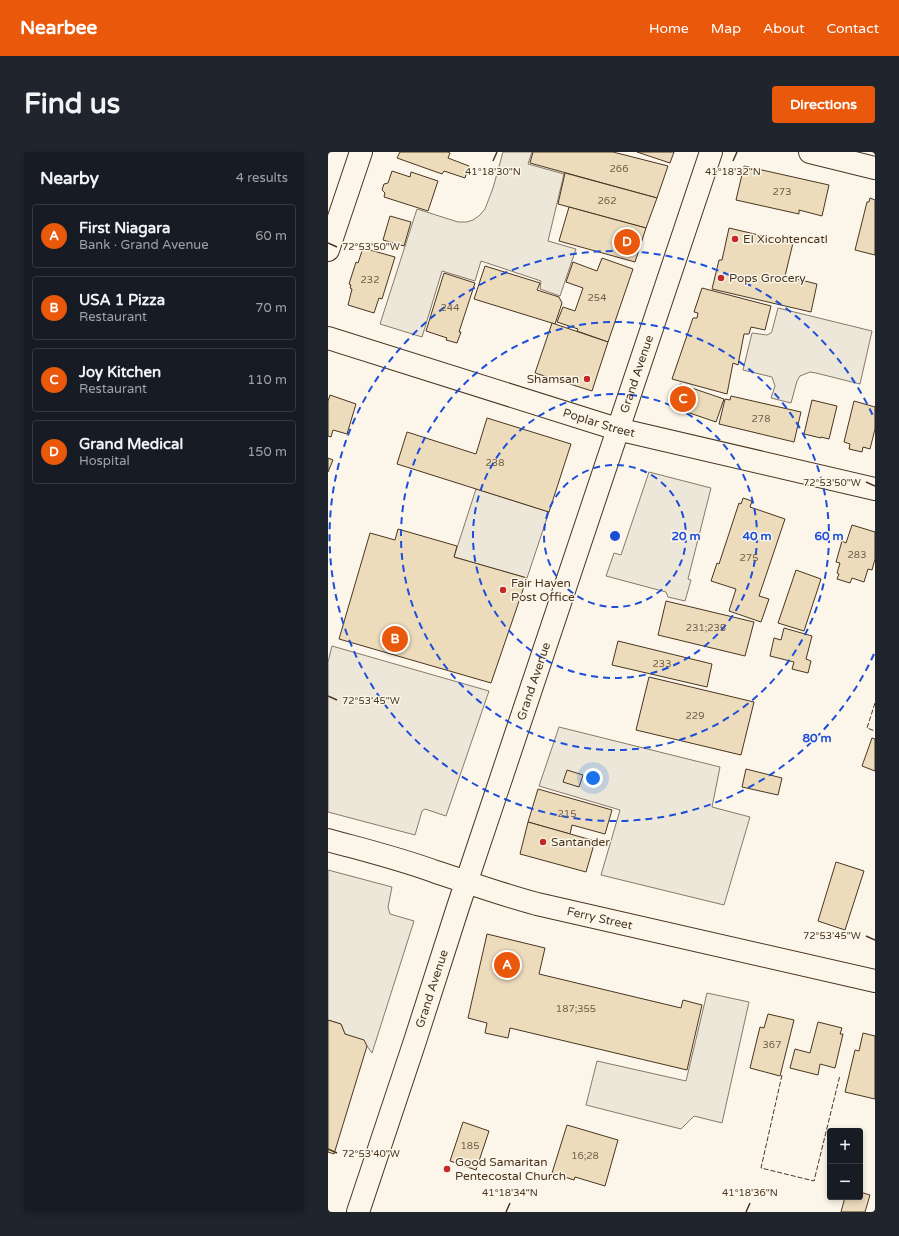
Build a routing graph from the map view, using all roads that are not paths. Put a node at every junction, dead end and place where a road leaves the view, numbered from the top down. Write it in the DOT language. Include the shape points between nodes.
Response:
graph roads {
  1 [pos="361,152"];
  2 [pos="711,152"];
  3 [pos="810,152"];
  4 [pos="875,168"];
  5 [pos="328,250"];
  6 [pos="328,338"];
  7 [pos="617,429"];
  8 [pos="875,489"];
  9 [pos="328,840"];
  10 [pos="466,882"];
  11 [pos="875,980"];
  12 [pos="358,1212"];
  1 -- 5 [label="main road"];
  2 -- 7 [label="main road, Grand Avenue"];
  3 -- 4 [label="main road"];
  6 -- 7 [label="main road, Poplar Street"];
  7 -- 8 [label="main road, Poplar Street"];
  7 -- 10 [label="main road, Grand Avenue"];
  9 -- 10 [label="main road, Ferry Street" via="378,853"];
  10 -- 11 [label="main road, Ferry Street" via="537,904"];
  10 -- 12 [label="main road, Grand Avenue"];
}
